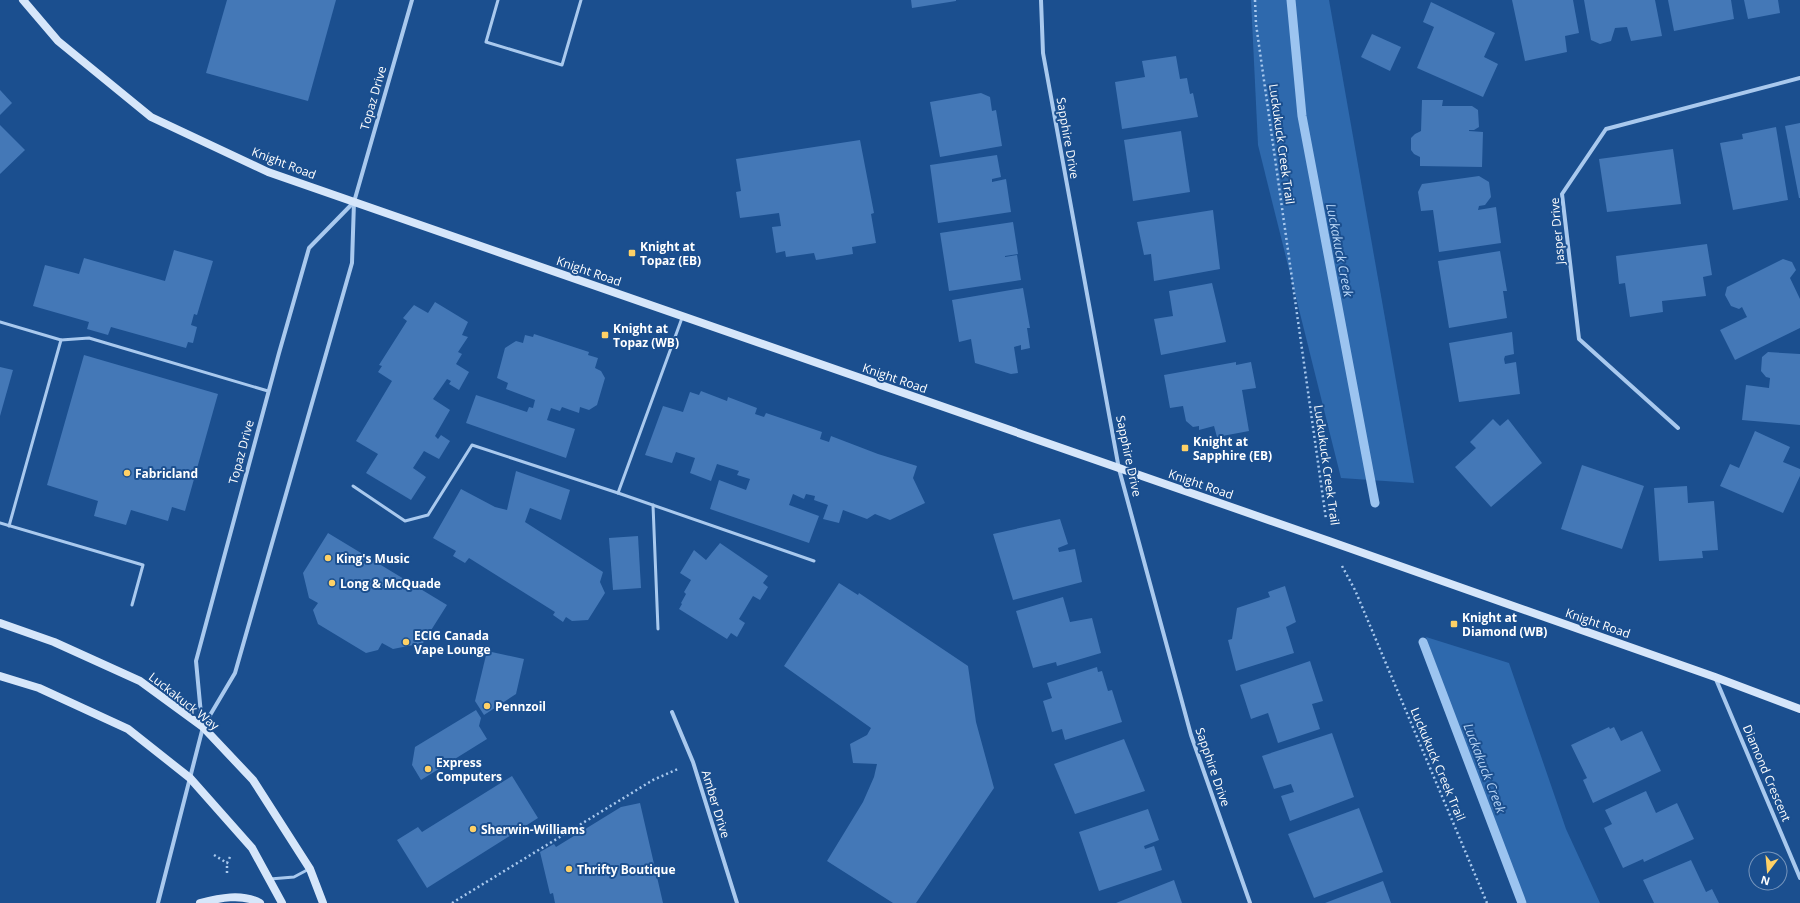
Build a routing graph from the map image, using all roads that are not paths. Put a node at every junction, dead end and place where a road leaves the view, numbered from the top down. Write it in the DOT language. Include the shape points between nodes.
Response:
graph roads {
  1 [pos="23,0"];
  2 [pos="412,0"];
  3 [pos="498,0"];
  4 [pos="581,0"];
  5 [pos="1041,0"];
  6 [pos="1800,78"];
  7 [pos="354,202"];
  8 [pos="682,316"];
  9 [pos="0,322"];
  10 [pos="61,340"];
  11 [pos="268,391"];
  12 [pos="1678,428"];
  13 [pos="1119,469"];
  14 [pos="353,486"];
  15 [pos="618,493"];
  16 [pos="653,505"];
  17 [pos="0,523"];
  18 [pos="9,526"];
  19 [pos="814,561"];
  20 [pos="132,605"];
  21 [pos="0,623"];
  22 [pos="658,629"];
  23 [pos="0,676"];
  24 [pos="1715,677"];
  25 [pos="1800,709"];
  26 [pos="672,712"];
  27 [pos="203,727"];
  28 [pos="190,778"];
  29 [pos="310,869"];
  30 [pos="1800,878"];
  31 [pos="269,879"];
  32 [pos="158,903"];
  33 [pos="200,903"];
  34 [pos="260,903"];
  35 [pos="282,903"];
  36 [pos="323,903"];
  37 [pos="737,903"];
  38 [pos="1250,903"];
  1 -- 7 [label="street, Knight Road" via="58,41 151,117 268,172"];
  2 -- 7 [label="street, Topaz Drive"];
  3 -- 4 [label="lane" via="486,42 562,65"];
  5 -- 13 [label="street, Sapphire Drive" via="1043,53"];
  6 -- 12 [label="street, Jasper Drive" via="1606,129 1562,194 1579,339"];
  7 -- 8 [label="street, Knight Road"];
  7 -- 11 [label="street, Topaz Drive" via="309,248"];
  7 -- 27 [label="street, Topaz Drive" via="352,263 235,673"];
  8 -- 13 [label="street, Knight Road"];
  8 -- 15 [label="lane"];
  9 -- 10 [label="lane"];
  10 -- 11 [label="lane" via="89,338"];
  10 -- 18 [label="lane"];
  11 -- 27 [label="street, Topaz Drive" via="196,661"];
  13 -- 24 [label="street, Knight Road"];
  13 -- 38 [label="street, Sapphire Drive" via="1191,735"];
  14 -- 15 [label="lane" via="405,521 428,515 472,445"];
  15 -- 16 [label="lane"];
  16 -- 19 [label="lane"];
  16 -- 22 [label="lane"];
  17 -- 18 [label="lane"];
  18 -- 20 [label="lane" via="143,565"];
  21 -- 27 [label="street, Luckakuck Way" via="54,642 140,681"];
  23 -- 28 [label="street" via="40,688 128,729"];
  24 -- 25 [label="street, Knight Road"];
  24 -- 30 [label="street, Diamond Crescent"];
  26 -- 37 [label="street, Amber Drive" via="693,762"];
  27 -- 28 [label="street, Topaz Drive"];
  27 -- 29 [label="street, Luckakuck Way" via="253,780"];
  28 -- 31 [label="street" via="252,848"];
  28 -- 32 [label="street, Topaz Drive"];
  29 -- 31 [label="lane" via="294,877"];
  29 -- 36 [label="street, Luckakuck Way"];
  31 -- 35 [label="street"];
  33 -- 34 [label="street" via="223,897 253,899"];
}
